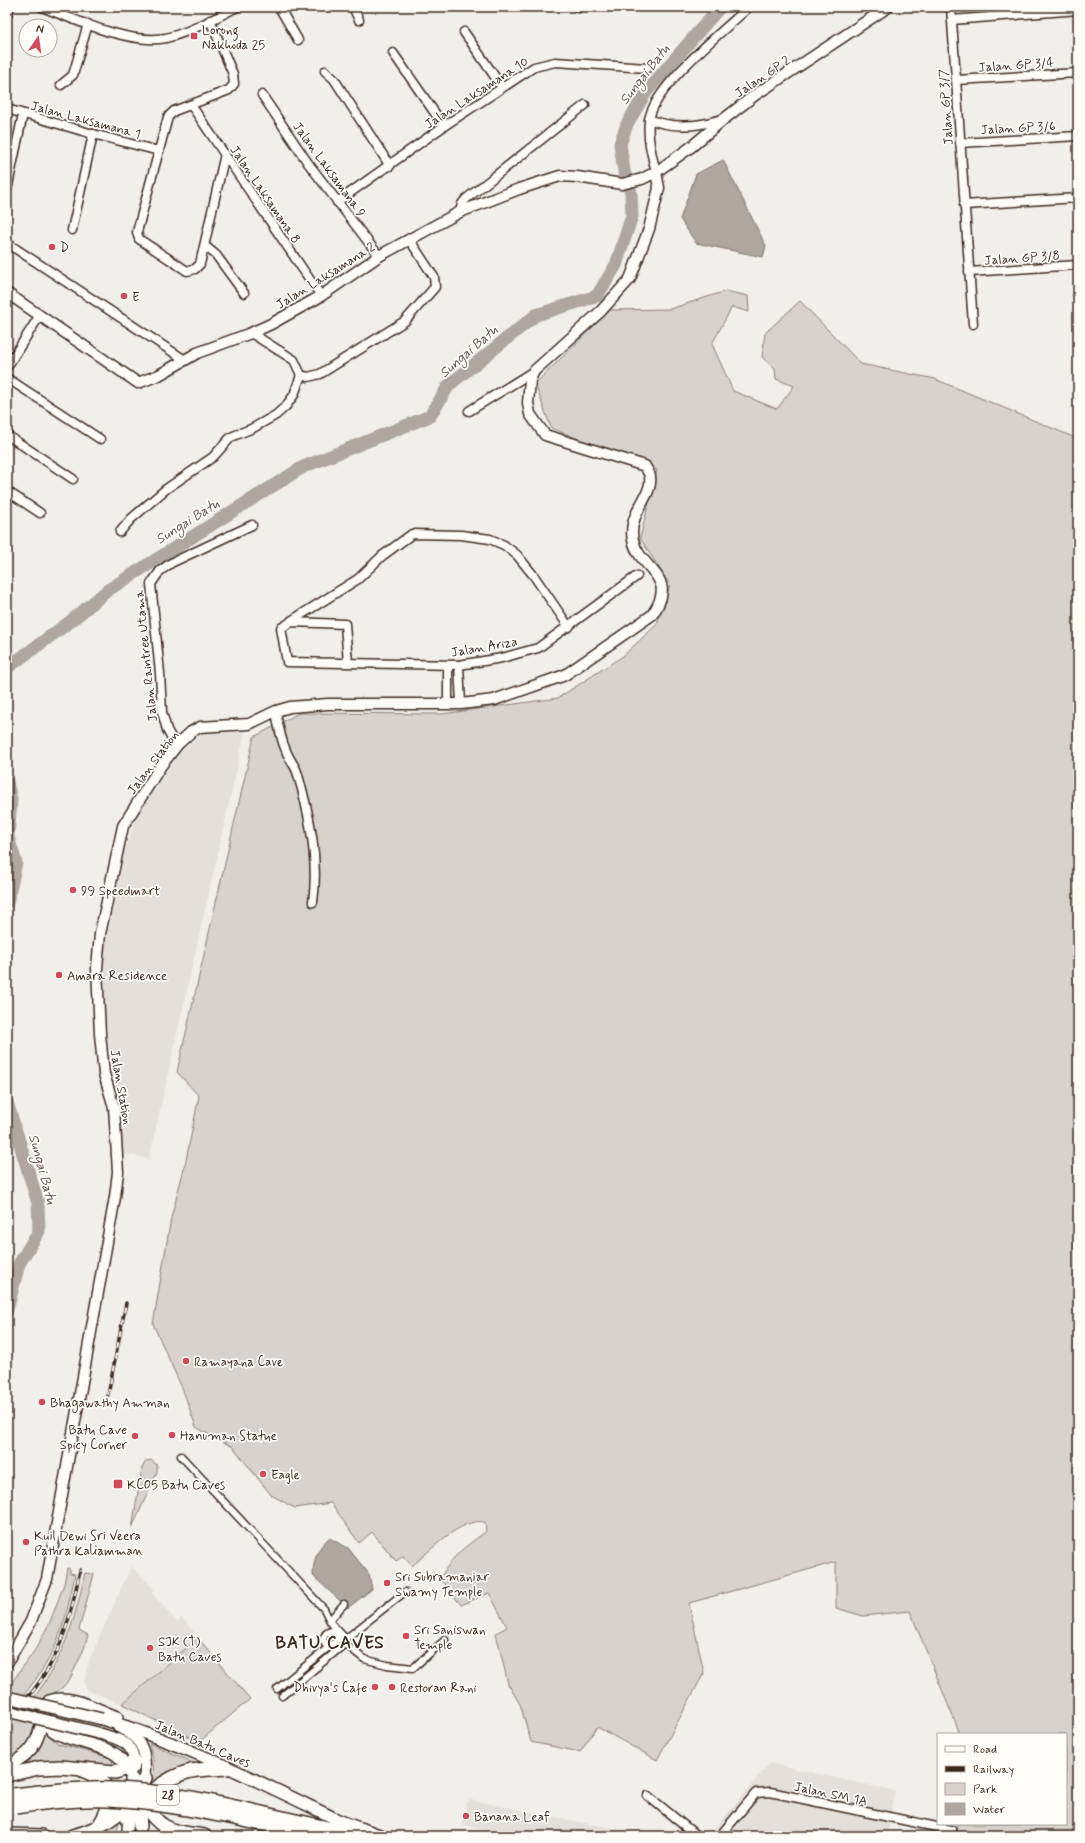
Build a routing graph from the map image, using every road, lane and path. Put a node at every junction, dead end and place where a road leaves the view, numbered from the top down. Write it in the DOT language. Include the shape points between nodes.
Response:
graph roads {
  1 [pos="10,7"];
  2 [pos="42,7"];
  3 [pos="237,7"];
  4 [pos="279,7"];
  5 [pos="353,7"];
  6 [pos="749,7"];
  7 [pos="888,7"];
  8 [pos="951,7"];
  9 [pos="1078,10"];
  10 [pos="7,15"];
  11 [pos="210,20"];
  12 [pos="358,20"];
  13 [pos="952,20"];
  14 [pos="88,24"];
  15 [pos="464,32"];
  16 [pos="298,40"];
  17 [pos="394,53"];
  18 [pos="647,68"];
  19 [pos="325,71"];
  20 [pos="1078,73"];
  21 [pos="956,80"];
  22 [pos="61,85"];
  23 [pos="502,87"];
  24 [pos="262,95"];
  25 [pos="191,105"];
  26 [pos="585,105"];
  27 [pos="7,109"];
  28 [pos="23,114"];
  29 [pos="648,119"];
  30 [pos="724,119"];
  31 [pos="444,126"];
  32 [pos="93,134"];
  33 [pos="1078,136"];
  34 [pos="960,143"];
  35 [pos="159,151"];
  36 [pos="225,154"];
  37 [pos="390,166"];
  38 [pos="656,172"];
  39 [pos="642,179"];
  40 [pos="7,190"];
  41 [pos="1078,198"];
  42 [pos="338,202"];
  43 [pos="964,205"];
  44 [pos="460,212"];
  45 [pos="72,230"];
  46 [pos="409,239"];
  47 [pos="7,243"];
  48 [pos="205,246"];
  49 [pos="380,256"];
  50 [pos="1078,265"];
  51 [pos="968,272"];
  52 [pos="7,293"];
  53 [pos="244,293"];
  54 [pos="321,296"];
  55 [pos="40,315"];
  56 [pos="974,324"];
  57 [pos="251,333"];
  58 [pos="185,360"];
  59 [pos="7,367"];
  60 [pos="534,371"];
  61 [pos="301,376"];
  62 [pos="7,378"];
  63 [pos="469,411"];
  64 [pos="7,436"];
  65 [pos="100,439"];
  66 [pos="73,479"];
  67 [pos="7,490"];
  68 [pos="40,513"];
  69 [pos="252,525"];
  70 [pos="120,532"];
  71 [pos="637,576"];
  72 [pos="291,622"];
  73 [pos="569,627"];
  74 [pos="348,663"];
  75 [pos="448,665"];
  76 [pos="459,665"];
  77 [pos="448,704"];
  78 [pos="461,704"];
  79 [pos="276,711"];
  80 [pos="178,744"];
  81 [pos="313,902"];
  82 [pos="181,1456"];
  83 [pos="405,1592"];
  84 [pos="344,1604"];
  85 [pos="330,1620"];
  86 [pos="445,1640"];
  87 [pos="343,1641"];
  88 [pos="18,1644"];
  89 [pos="328,1648"];
  90 [pos="7,1653"];
  91 [pos="7,1663"];
  92 [pos="277,1689"];
  93 [pos="282,1696"];
  94 [pos="7,1697"];
  95 [pos="7,1711"];
  96 [pos="44,1713"];
  97 [pos="102,1719"];
  98 [pos="98,1733"];
  99 [pos="199,1756"];
  100 [pos="130,1764"];
  101 [pos="228,1768"];
  102 [pos="78,1769"];
  103 [pos="7,1770"];
  104 [pos="7,1775"];
  105 [pos="94,1775"];
  106 [pos="139,1779"];
  107 [pos="161,1786"];
  108 [pos="648,1796"];
  109 [pos="11,1802"];
  110 [pos="135,1804"];
  111 [pos="98,1828"];
  112 [pos="140,1831"];
  113 [pos="317,1831"];
  114 [pos="181,1832"];
  115 [pos="7,1835"];
  116 [pos="26,1836"];
  117 [pos="42,1836"];
  118 [pos="72,1836"];
  119 [pos="127,1836"];
  120 [pos="204,1836"];
  121 [pos="362,1836"];
  122 [pos="382,1836"];
  123 [pos="697,1836"];
  124 [pos="720,1836"];
  125 [pos="949,1836"];
  1 -- 10 [label="street"];
  2 -- 14 [label="street"];
  3 -- 11 [label="street"];
  4 -- 16 [label="street"];
  5 -- 12 [label="street"];
  6 -- 29 [label="street" via="669,82 655,102"];
  7 -- 30 [label="street, Jalan GP 2" via="755,95"];
  8 -- 13 [label="street, Jalan GP 3/7"];
  9 -- 13 [label="street"];
  11 -- 14 [label="street" via="174,36 156,39 135,38"];
  11 -- 25 [label="street" via="233,74 234,84 229,90"];
  13 -- 21 [label="street, Jalan GP 3/7"];
  14 -- 22 [label="street" via="73,75"];
  15 -- 23 [label="street"];
  17 -- 31 [label="street"];
  18 -- 23 [label="street, Jalan Laksamana 10" via="555,62 534,67"];
  19 -- 37 [label="street" via="334,79"];
  20 -- 21 [label="street, Jalan GP 3/4"];
  21 -- 34 [label="street, Jalan GP 3/7"];
  23 -- 31 [label="street, Jalan Laksamana 10"];
  24 -- 42 [label="street, Jalan Laksamana 9"];
  25 -- 35 [label="street" via="174,111 168,117"];
  25 -- 36 [label="street, Jalan Laksamana 8"];
  26 -- 44 [label="street" via="466,199"];
  27 -- 28 [label="street, Jalan Laksamana 1"];
  28 -- 32 [label="street, Jalan Laksamana 1"];
  28 -- 40 [label="street"];
  29 -- 30 [label="street" via="662,125 694,127"];
  29 -- 38 [label="street" via="648,135"];
  30 -- 38 [label="street, Jalan GP 2"];
  31 -- 37 [label="street, Jalan Laksamana 10"];
  32 -- 35 [label="street, Jalan Laksamana 1"];
  32 -- 45 [label="street"];
  33 -- 34 [label="street, Jalan GP 3/6"];
  34 -- 43 [label="street, Jalan GP 3/7"];
  35 -- 48 [label="street" via="137,232 140,239 186,271 195,269 200,264"];
  36 -- 48 [label="street"];
  36 -- 54 [label="street, Jalan Laksamana 8"];
  37 -- 42 [label="street, Jalan Laksamana 10"];
  38 -- 39 [label="street, Jalan GP 2"];
  38 -- 60 [label="street" via="659,188 649,229 630,279 601,311"];
  39 -- 44 [label="street, Jalan Laksamana 2" via="622,184 560,176"];
  41 -- 43 [label="street"];
  42 -- 49 [label="street, Jalan Laksamana 9"];
  43 -- 51 [label="street, Jalan GP 3/7"];
  44 -- 46 [label="street, Jalan Laksamana 2"];
  46 -- 49 [label="street, Jalan Laksamana 2"];
  46 -- 61 [label="street" via="434,277 435,287 432,291 399,325 320,374"];
  47 -- 58 [label="street"];
  48 -- 53 [label="street" via="216,255"];
  49 -- 54 [label="street, Jalan Laksamana 2"];
  50 -- 51 [label="street, Jalan GP 3/8"];
  51 -- 56 [label="street, Jalan GP 3/7"];
  52 -- 55 [label="street, Jalan Laksamana 2"];
  54 -- 57 [label="street, Jalan Laksamana 2"];
  55 -- 58 [label="street, Jalan Laksamana 2" via="138,383 159,375"];
  55 -- 59 [label="street"];
  57 -- 58 [label="street, Jalan Laksamana 2"];
  57 -- 61 [label="street" via="294,360"];
  60 -- 63 [label="street"];
  60 -- 78 [label="street" via="529,385 528,403 530,414 545,435 644,466 650,476 648,488 634,516 631,531 633,542 658,577 662,586 661,597 652,616 565,675 494,700"];
  61 -- 70 [label="street" via="294,395 276,415 231,437 213,457 166,489"];
  62 -- 65 [label="street"];
  64 -- 66 [label="street"];
  67 -- 68 [label="street"];
  69 -- 80 [label="street, Jalan Raintree Utama" via="171,563 160,571 150,584 162,712 167,730"];
  71 -- 73 [label="street, Jalan Ariza"];
  72 -- 73 [label="street" via="358,579 382,556 412,534 461,535 490,539 504,545 518,556 534,576"];
  72 -- 74 [label="street" via="345,624"];
  72 -- 74 [label="street, Jalan Ariza" via="281,628 287,662"];
  73 -- 76 [label="street, Jalan Ariza" via="538,648 502,658"];
  74 -- 75 [label="street, Jalan Ariza"];
  75 -- 76 [label="street, Jalan Ariza"];
  75 -- 77 [label="street"];
  76 -- 78 [label="street"];
  77 -- 78 [label="street, Jalan Station"];
  77 -- 79 [label="street, Jalan Station" via="328,704 290,707"];
  79 -- 80 [label="street, Jalan Station" via="249,724 200,727"];
  79 -- 81 [label="street" via="287,754 298,774 312,832 316,878"];
  80 -- 88 [label="street, Jalan Station" via="123,826 100,934 97,968 100,1034 104,1074 114,1107 118,1172 98,1302 49,1570 31,1621"];
  82 -- 85 [label="street" via="324,1609"];
  83 -- 87 [label="street"];
  84 -- 85 [label="street"];
  85 -- 87 [label="street"];
  86 -- 87 [label="street" via="413,1668 364,1659"];
  87 -- 89 [label="street"];
  87 -- 89 [label="street" via="332,1632 325,1634 323,1641"];
  87 -- 93 [label="street"];
  88 -- 90 [label="street, Jalan Station"];
  88 -- 91 [label="street, Jalan Station"];
  89 -- 92 [label="street"];
  94 -- 97 [label="main road, Jalan Batu Caves, bridge"];
  95 -- 98 [label="main road, bridge"];
  96 -- 99 [label="main road" via="49,1701 73,1701 168,1738"];
  96 -- 100 [label="main road" via="45,1722 53,1732 101,1747"];
  96 -- 103 [label="main road" via="37,1739 32,1747"];
  97 -- 99 [label="main road, Jalan Batu Caves" via="137,1730"];
  97 -- 106 [label="street" via="138,1740 145,1753"];
  98 -- 100 [label="street" via="124,1743 131,1749"];
  99 -- 101 [label="main road, Jalan Batu Caves"];
  100 -- 102 [label="highway" via="116,1772"];
  100 -- 106 [label="main road"];
  101 -- 107 [label="highway" via="191,1771 168,1780"];
  101 -- 122 [label="main road, Jalan Batu Caves" via="338,1820"];
  102 -- 104 [label="highway" via="40,1768"];
  102 -- 105 [label="highway"];
  105 -- 110 [label="highway" via="118,1785"];
  105 -- 111 [label="highway" via="110,1794 109,1806"];
  106 -- 110 [label="highway"];
  107 -- 110 [label="highway"];
  107 -- 114 [label="highway" via="158,1801 161,1811 172,1826"];
  108 -- 123 [label="street"];
  109 -- 113 [label="highway, 28, bridge" via="64,1790 139,1791 185,1797"];
  110 -- 111 [label="highway"];
  110 -- 112 [label="highway"];
  110 -- 114 [label="highway" via="164,1826"];
  110 -- 119 [label="street"];
  111 -- 118 [label="highway"];
  113 -- 121 [label="highway, 28"];
  114 -- 120 [label="highway"];
  115 -- 116 [label="highway"];
  116 -- 117 [label="highway"];
  124 -- 125 [label="street, Jalan SM 1A" via="756,1793 770,1792 951,1830"];
}
